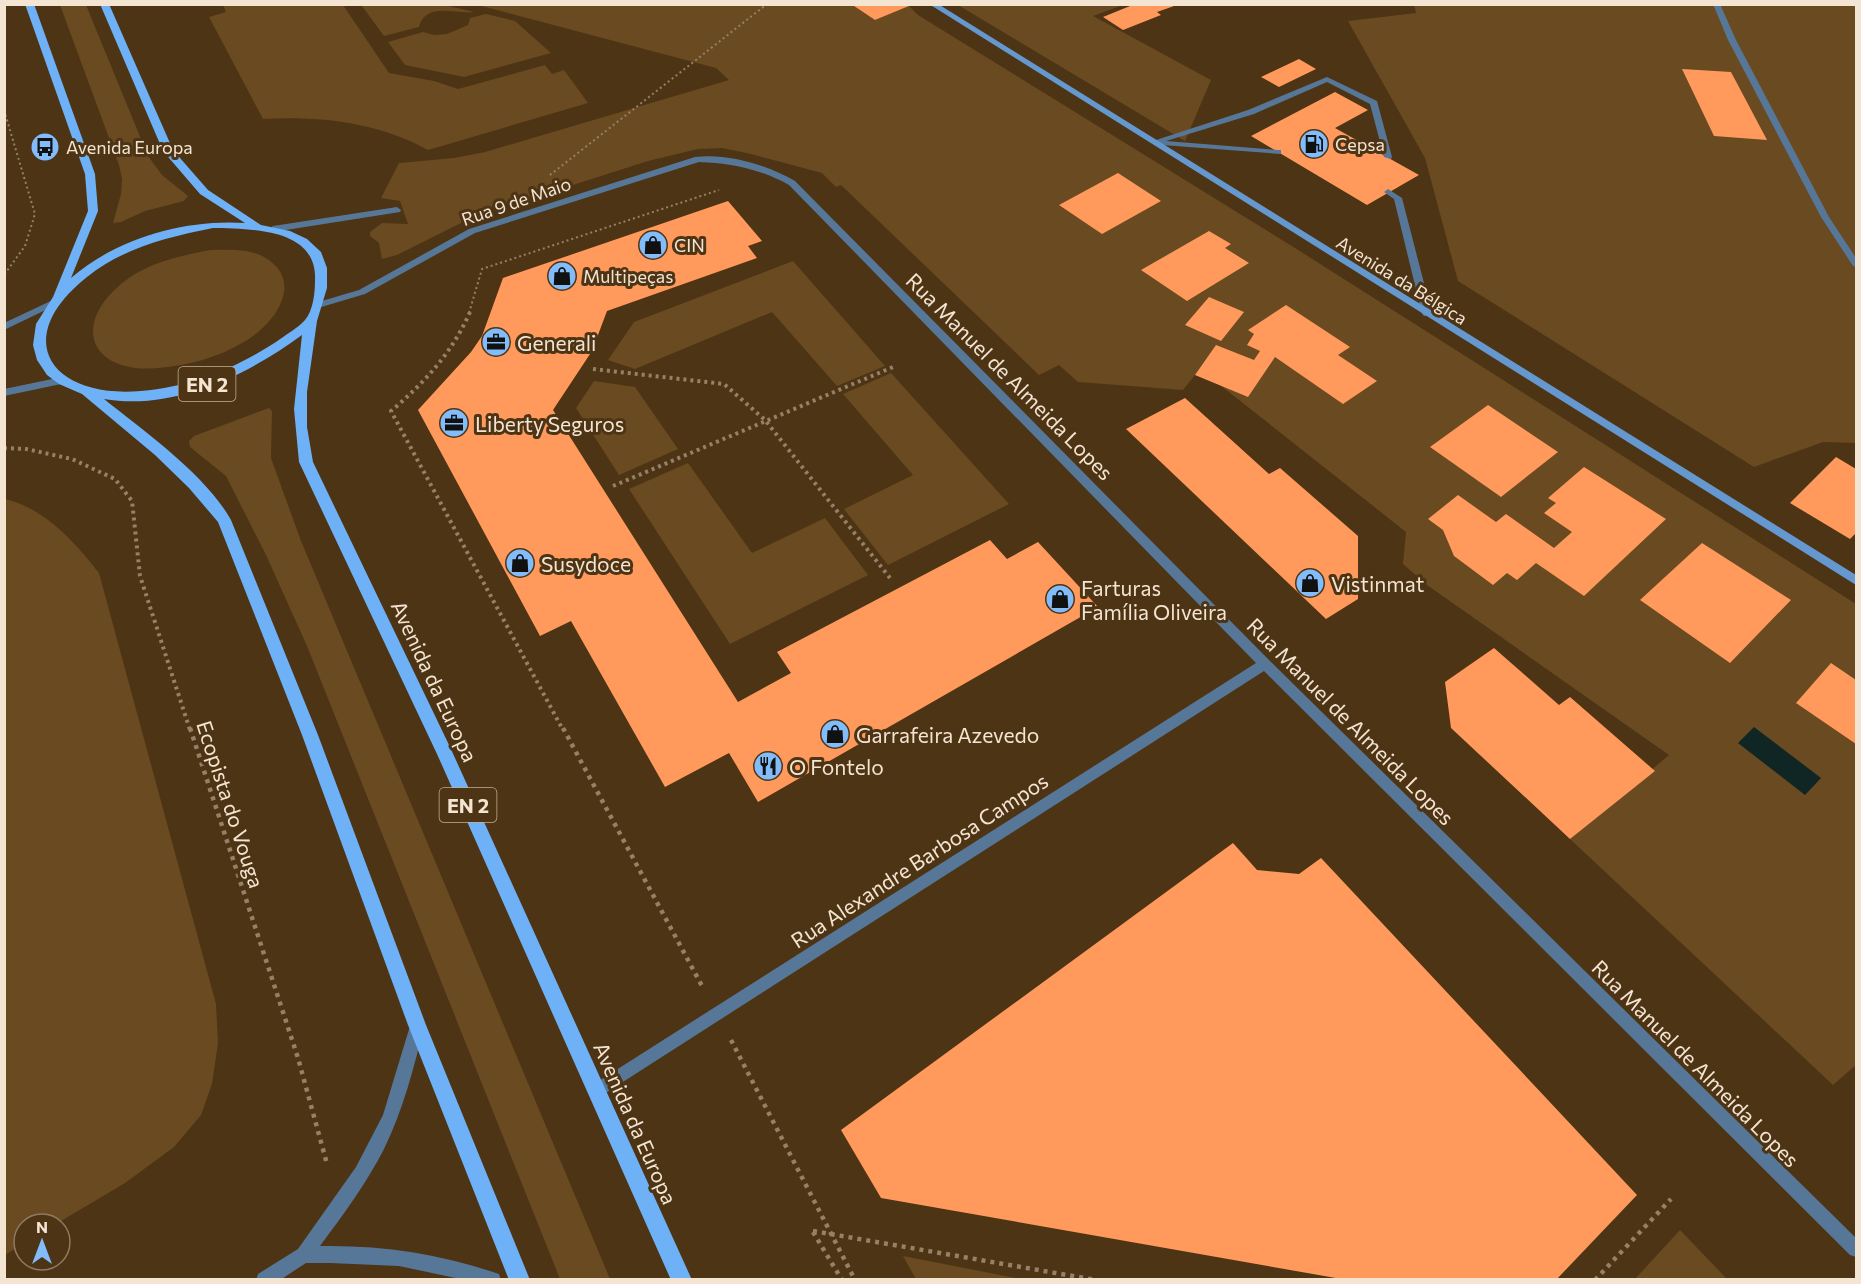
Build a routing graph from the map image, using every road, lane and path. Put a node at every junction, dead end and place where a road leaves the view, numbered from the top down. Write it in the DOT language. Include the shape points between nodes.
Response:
graph roads {
  1 [pos="30,4"];
  2 [pos="104,4"];
  3 [pos="767,4"];
  4 [pos="932,4"];
  5 [pos="1716,4"];
  6 [pos="4,110"];
  7 [pos="1154,142"];
  8 [pos="1278,152"];
  9 [pos="1388,157"];
  10 [pos="698,159"];
  11 [pos="544,180"];
  12 [pos="728,186"];
  13 [pos="1394,193"];
  14 [pos="397,210"];
  15 [pos="256,225"];
  16 [pos="273,229"];
  17 [pos="1857,264"];
  18 [pos="4,275"];
  19 [pos="55,302"];
  20 [pos="318,305"];
  21 [pos="1427,314"];
  22 [pos="311,321"];
  23 [pos="4,327"];
  24 [pos="893,367"];
  25 [pos="593,369"];
  26 [pos="62,381"];
  27 [pos="87,392"];
  28 [pos="4,393"];
  29 [pos="765,420"];
  30 [pos="4,448"];
  31 [pos="613,486"];
  32 [pos="890,578"];
  33 [pos="1857,581"];
  34 [pos="1265,664"];
  35 [pos="716,1014"];
  36 [pos="417,1025"];
  37 [pos="596,1091"];
  38 [pos="1671,1199"];
  39 [pos="339,1206"];
  40 [pos="831,1235"];
  41 [pos="1857,1249"];
  42 [pos="304,1255"];
  43 [pos="264,1280"];
  44 [pos="493,1280"];
  45 [pos="520,1280"];
  46 [pos="682,1280"];
  47 [pos="842,1280"];
  48 [pos="855,1280"];
  49 [pos="1096,1280"];
  50 [pos="1595,1280"];
  1 -- 19 [label="main road, EN 2" via="90,174 93,202 93,211"];
  2 -- 15 [label="main road, EN 2" via="168,150 204,192"];
  3 -- 11 [label="path"];
  4 -- 7 [label="main road, Avenida da Bélgica"];
  5 -- 17 [label="street" via="1825,217"];
  6 -- 18 [label="path" via="35,214 25,246"];
  7 -- 8 [label="street"];
  7 -- 9 [label="street" via="1251,112 1327,79 1374,103"];
  7 -- 21 [label="main road, Avenida da Bélgica"];
  10 -- 20 [label="street, Rua 9 de Maio" via="472,231 362,292"];
  10 -- 34 [label="street, Rua Manuel de Almeida Lopes" via="758,166 792,183"];
  12 -- 35 [label="path" via="482,270 466,322 449,350 430,377 391,411"];
  13 -- 21 [label="street"];
  14 -- 16 [label="street"];
  15 -- 16 [label="main road, EN 2"];
  15 -- 19 [label="main road, EN 2" via="213,225 180,231 123,250 84,273"];
  16 -- 20 [label="main road, EN 2" via="305,243 315,254 323,281"];
  19 -- 23 [label="street"];
  19 -- 26 [label="main road, EN 2" via="43,324 39,345 46,365"];
  20 -- 22 [label="main road, EN 2"];
  21 -- 33 [label="main road, Avenida da Bélgica"];
  22 -- 27 [label="main road, EN 2" via="255,363 214,382 169,394 125,398"];
  22 -- 37 [label="main road, Avenida da Europa / EN 2" via="301,377 301,443 306,462 444,752"];
  24 -- 29 [label="path"];
  25 -- 29 [label="path" via="724,384"];
  26 -- 27 [label="main road, EN 2"];
  26 -- 28 [label="street"];
  27 -- 36 [label="main road, EN 2" via="184,472 224,520 310,735"];
  29 -- 31 [label="path"];
  29 -- 32 [label="path"];
  30 -- 39 [label="path, Ecopista do Vouga" via="72,459 115,479 132,501 140,576 298,1058"];
  34 -- 35 [label="street, Rua Alexandre Barbosa Campos"];
  34 -- 41 [label="street, Rua Manuel de Almeida Lopes"];
  35 -- 37 [label="street, Rua Alexandre Barbosa Campos"];
  35 -- 40 [label="path"];
  36 -- 39 [label="street" via="399,1094 379,1143"];
  36 -- 45 [label="main road, EN 2"];
  37 -- 46 [label="main road, Avenida da Europa / EN 2"];
  38 -- 50 [label="path"];
  39 -- 42 [label="street"];
  40 -- 47 [label="path" via="813,1231"];
  40 -- 48 [label="path"];
  40 -- 49 [label="path"];
  42 -- 43 [label="street"];
  42 -- 44 [label="street" via="361,1253 410,1257"];
}
